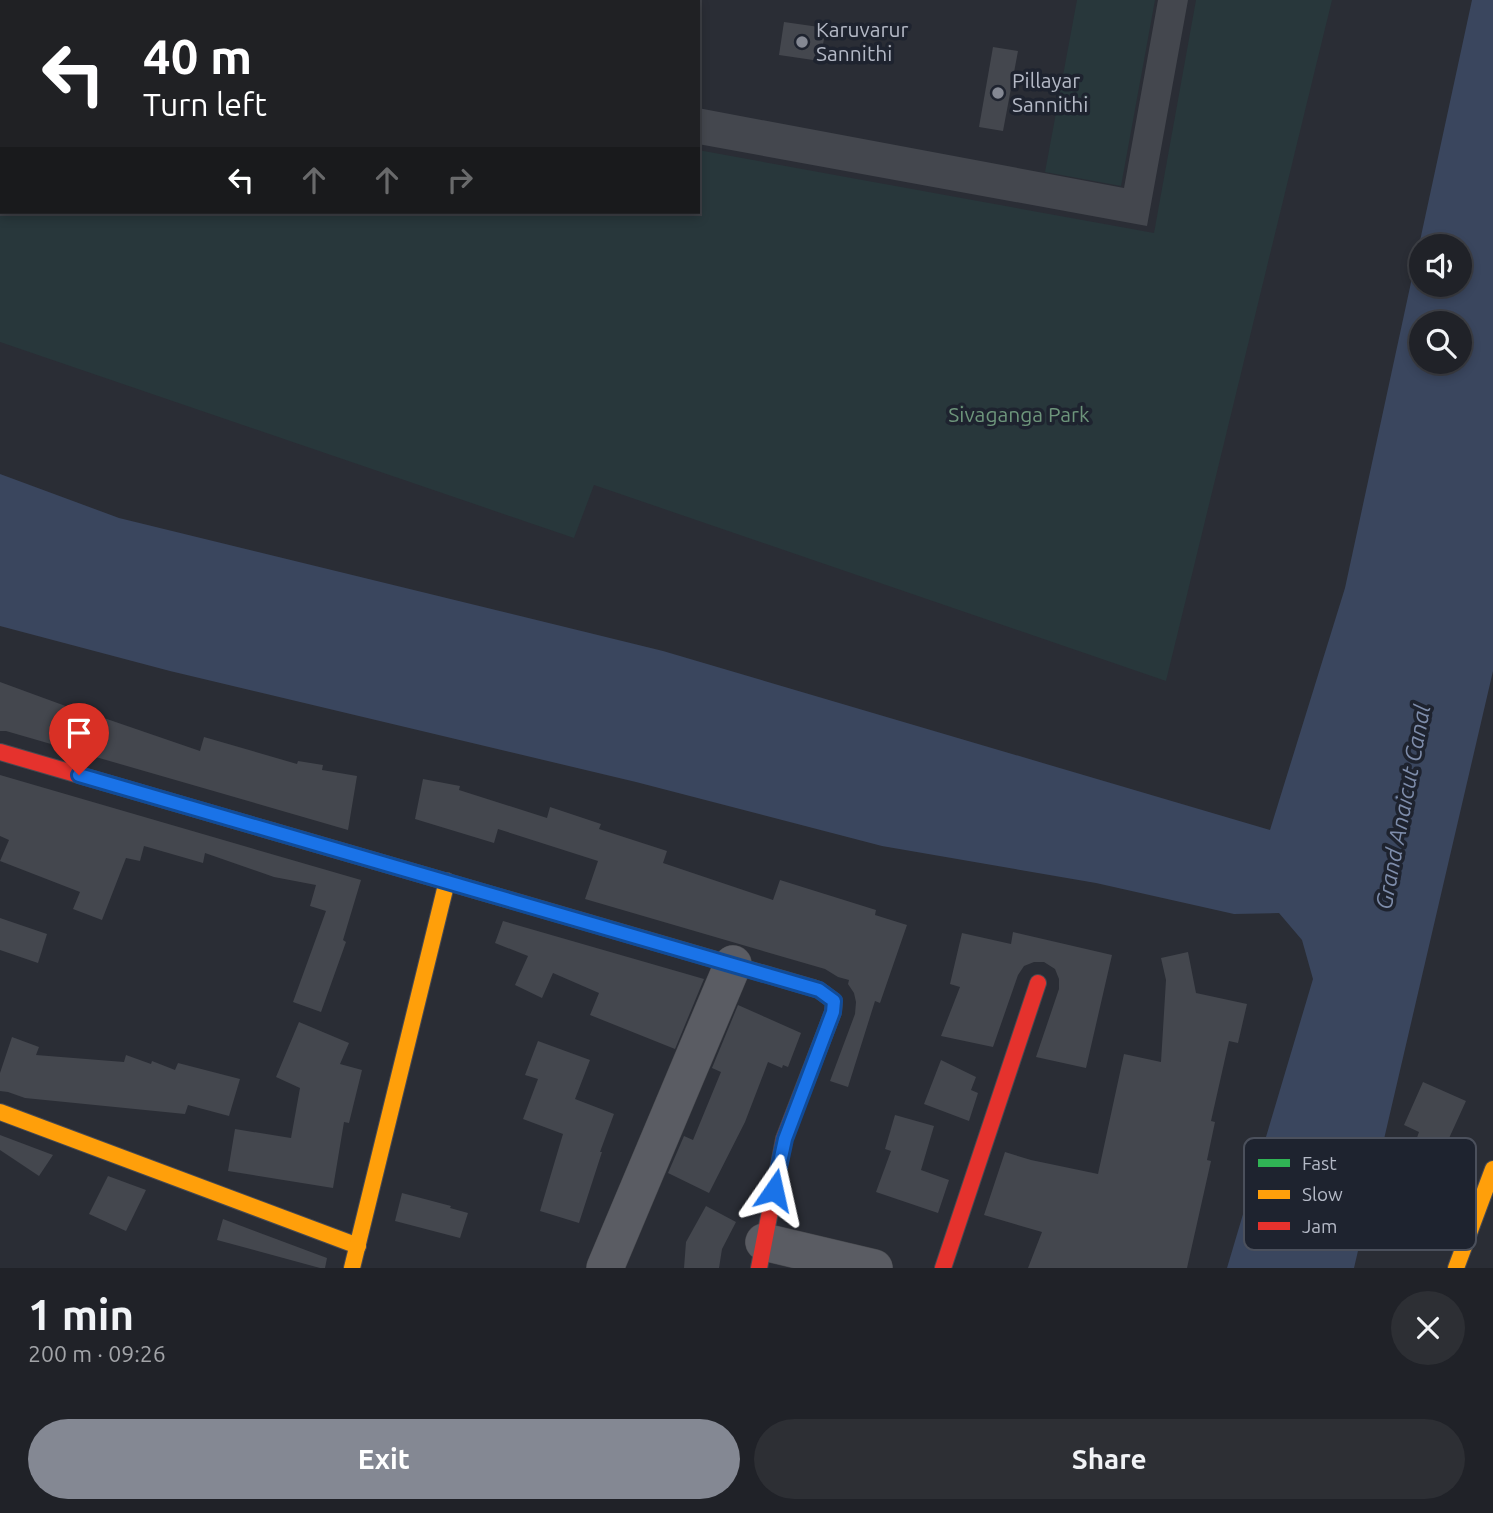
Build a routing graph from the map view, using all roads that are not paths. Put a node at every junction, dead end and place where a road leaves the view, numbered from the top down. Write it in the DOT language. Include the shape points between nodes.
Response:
graph roads {
  1 [pos="0,752"];
  2 [pos="447,881"];
  3 [pos="733,964"];
  4 [pos="1038,983"];
  5 [pos="0,1112"];
  6 [pos="1493,1169"];
  7 [pos="1476,1214"];
  8 [pos="358,1246"];
  9 [pos="1463,1250"];
  10 [pos="762,1255"];
  11 [pos="352,1268"];
  12 [pos="605,1268"];
  13 [pos="874,1268"];
  14 [pos="943,1268"];
  15 [pos="1456,1268"];
  1 -- 2 [label="street"];
  2 -- 3 [label="street"];
  2 -- 8 [label="street"];
  3 -- 10 [label="street" via="819,990 834,1001 785,1139"];
  3 -- 12 [label="street"];
  4 -- 14 [label="street"];
  5 -- 8 [label="street"];
  6 -- 7 [label="street"];
  8 -- 11 [label="street"];
  9 -- 15 [label="street"];
  10 -- 13 [label="street"];
}
